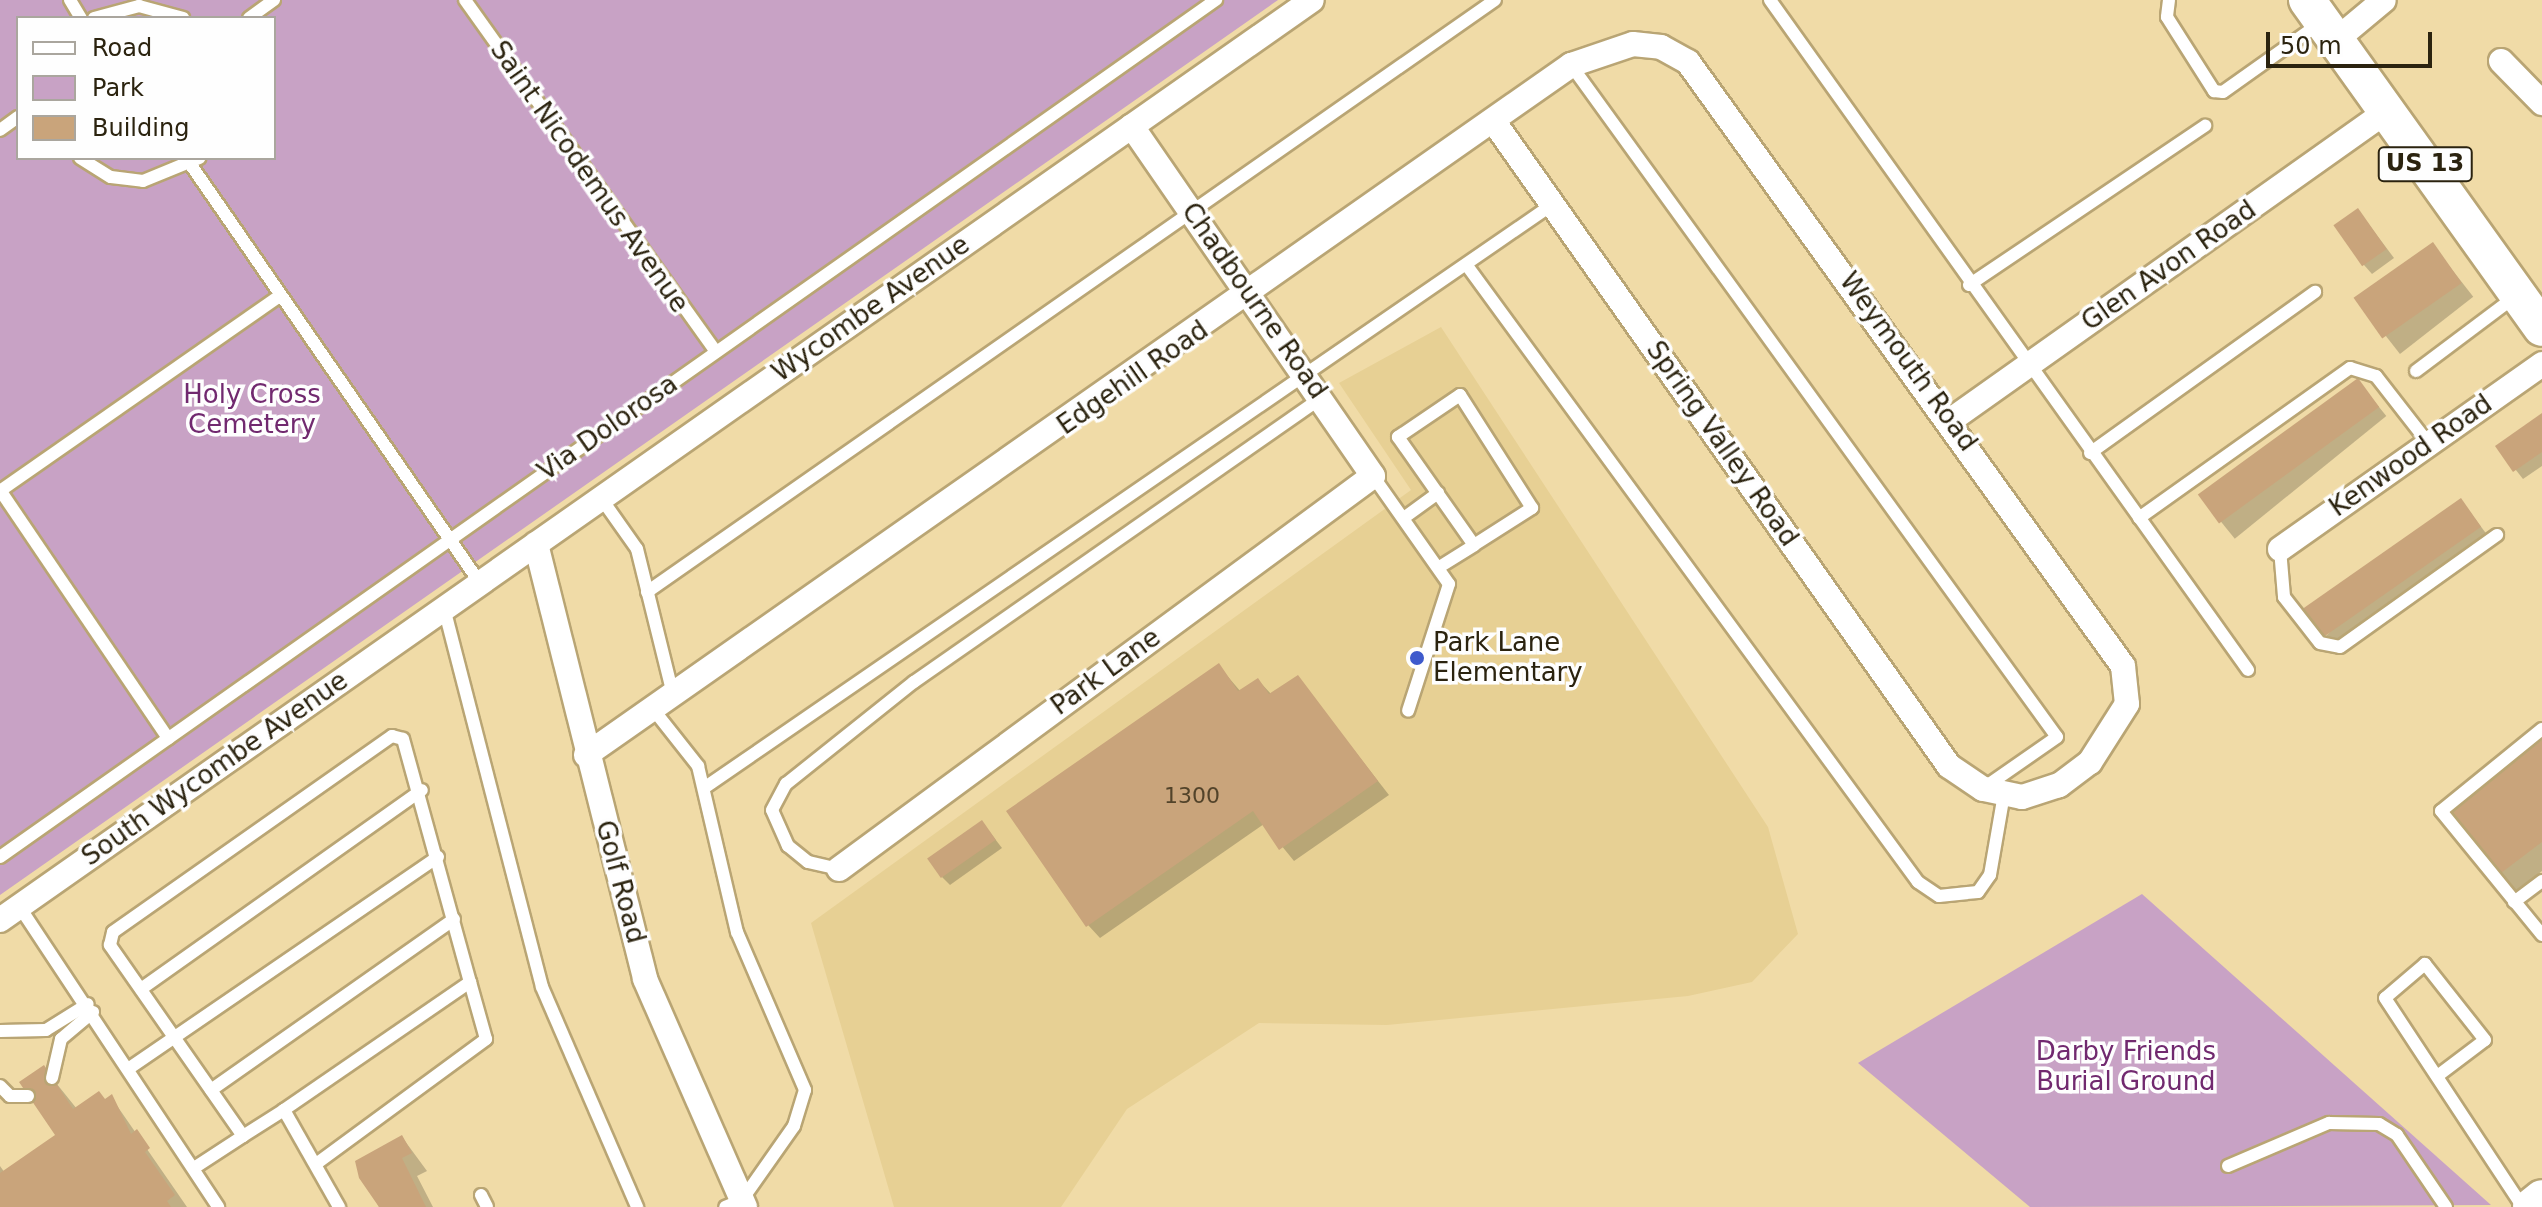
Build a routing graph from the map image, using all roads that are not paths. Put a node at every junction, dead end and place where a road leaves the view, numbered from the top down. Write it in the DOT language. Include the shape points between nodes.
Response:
graph roads {
  1 [pos="274,0"];
  2 [pos="465,0"];
  3 [pos="1216,0"];
  4 [pos="1312,0"];
  5 [pos="1495,0"];
  6 [pos="1770,0"];
  7 [pos="2169,0"];
  8 [pos="2384,0"];
  9 [pos="102,16"];
  10 [pos="176,16"];
  11 [pos="252,16"];
  12 [pos="2322,21"];
  13 [pos="2501,61"];
  14 [pos="1688,62"];
  15 [pos="1571,65"];
  16 [pos="2542,103"];
  17 [pos="2387,111"];
  18 [pos="1494,122"];
  19 [pos="1132,126"];
  20 [pos="2205,126"];
  21 [pos="84,160"];
  22 [pos="195,161"];
  23 [pos="1553,204"];
  24 [pos="1194,213"];
  25 [pos="1468,267"];
  26 [pos="1969,285"];
  27 [pos="2315,292"];
  28 [pos="2518,294"];
  29 [pos="280,296"];
  30 [pos="1250,297"];
  31 [pos="2542,328"];
  32 [pos="716,352"];
  33 [pos="2032,363"];
  34 [pos="2542,364"];
  35 [pos="2416,371"];
  36 [pos="1306,376"];
  37 [pos="1321,398"];
  38 [pos="1951,420"];
  39 [pos="2429,444"];
  40 [pos="2090,453"];
  41 [pos="1373,476"];
  42 [pos="0,490"];
  43 [pos="1438,493"];
  44 [pos="601,498"];
  45 [pos="1405,517"];
  46 [pos="2139,518"];
  47 [pos="2497,535"];
  48 [pos="448,541"];
  49 [pos="536,544"];
  50 [pos="1474,545"];
  51 [pos="2280,549"];
  52 [pos="1441,566"];
  53 [pos="480,583"];
  54 [pos="647,592"];
  55 [pos="437,613"];
  56 [pos="2248,670"];
  57 [pos="663,702"];
  58 [pos="1408,711"];
  59 [pos="2542,729"];
  60 [pos="168,738"];
  61 [pos="586,755"];
  62 [pos="704,788"];
  63 [pos="422,790"];
  64 [pos="1994,791"];
  65 [pos="0,857"];
  66 [pos="438,857"];
  67 [pos="839,869"];
  68 [pos="2542,881"];
  69 [pos="2514,902"];
  70 [pos="9,913"];
  71 [pos="454,919"];
  72 [pos="2542,935"];
  73 [pos="470,982"];
  74 [pos="141,989"];
  75 [pos="90,1008"];
  76 [pos="0,1031"];
  77 [pos="173,1036"];
  78 [pos="131,1067"];
  79 [pos="2440,1074"];
  80 [pos="52,1078"];
  81 [pos="0,1086"];
  82 [pos="211,1090"];
  83 [pos="28,1096"];
  84 [pos="284,1110"];
  85 [pos="243,1136"];
  86 [pos="316,1164"];
  87 [pos="2228,1166"];
  88 [pos="194,1168"];
  89 [pos="2542,1198"];
  90 [pos="737,1205"];
  91 [pos="218,1207"];
  92 [pos="339,1207"];
  93 [pos="637,1207"];
  94 [pos="2446,1207"];
  95 [pos="2523,1207"];
  96 [pos="2531,1207"];
  1 -- 11 [label="lane"];
  2 -- 32 [label="lane, Saint Nicodemus Avenue"];
  3 -- 32 [label="lane, Via Dolorosa"];
  4 -- 19 [label="street, Wycombe Avenue"];
  5 -- 24 [label="lane"];
  6 -- 26 [label="lane"];
  7 -- 12 [label="lane" via="2167,17 2214,91 2223,92"];
  8 -- 12 [label="street"];
  9 -- 10 [label="lane" via="139,6"];
  12 -- 17 [label="main road, US 13"];
  13 -- 16 [label="street"];
  14 -- 15 [label="street, Edgehill Road" via="1661,47 1633,44"];
  14 -- 38 [label="street, Weymouth Road"];
  15 -- 18 [label="street, Edgehill Road"];
  15 -- 64 [label="lane" via="2057,737"];
  17 -- 28 [label="main road, US 13"];
  17 -- 33 [label="street, Glen Avon Road"];
  18 -- 23 [label="street, Spring Valley Road"];
  18 -- 30 [label="street, Edgehill Road"];
  19 -- 24 [label="street, Chadbourne Road"];
  19 -- 44 [label="street, Wycombe Avenue"];
  20 -- 26 [label="lane"];
  21 -- 22 [label="lane" via="128,181 161,179"];
  22 -- 29 [label="lane"];
  23 -- 25 [label="lane"];
  23 -- 64 [label="street, Spring Valley Road" via="1949,766"];
  24 -- 30 [label="street, Chadbourne Road"];
  24 -- 54 [label="lane"];
  25 -- 36 [label="lane"];
  25 -- 64 [label="lane" via="1927,890 1955,898 1986,883"];
  26 -- 33 [label="lane"];
  27 -- 40 [label="lane"];
  28 -- 31 [label="main road, US 13"];
  28 -- 35 [label="lane"];
  29 -- 42 [label="lane"];
  29 -- 48 [label="lane"];
  30 -- 36 [label="street, Chadbourne Road"];
  30 -- 57 [label="street, Edgehill Road"];
  32 -- 48 [label="lane, Via Dolorosa"];
  33 -- 38 [label="street, Glen Avon Road"];
  33 -- 40 [label="lane"];
  34 -- 39 [label="street, Kenwood Road"];
  36 -- 37 [label="street, Chadbourne Road"];
  36 -- 62 [label="lane"];
  37 -- 41 [label="street, Chadbourne Road"];
  37 -- 67 [label="lane" via="914,682 786,784 772,810 788,846 808,862"];
  38 -- 64 [label="street, Weymouth Road" via="2123,666 2127,704 2109,742 2059,785 2038,794"];
  39 -- 46 [label="lane" via="2376,376 2350,368"];
  39 -- 51 [label="street, Kenwood Road"];
  40 -- 46 [label="lane"];
  41 -- 45 [label="lane"];
  41 -- 67 [label="street, Park Lane"];
  42 -- 60 [label="lane"];
  43 -- 45 [label="lane"];
  43 -- 50 [label="lane"];
  43 -- 50 [label="lane" via="1398,437 1460,395 1532,508"];
  44 -- 49 [label="street, Wycombe Avenue"];
  44 -- 54 [label="lane" via="637,549"];
  45 -- 52 [label="lane"];
  46 -- 56 [label="lane"];
  47 -- 51 [label="lane" via="2340,647 2320,643 2284,597"];
  48 -- 53 [label="lane"];
  48 -- 60 [label="lane, Via Dolorosa"];
  49 -- 53 [label="street, Wycombe Avenue"];
  49 -- 61 [label="street, Golf Road"];
  50 -- 52 [label="lane"];
  52 -- 58 [label="lane" via="1449,584"];
  53 -- 55 [label="street, Wycombe Avenue"];
  54 -- 57 [label="lane"];
  55 -- 70 [label="street, South Wycombe Avenue"];
  55 -- 93 [label="lane" via="542,987"];
  57 -- 61 [label="street, Edgehill Road"];
  57 -- 62 [label="lane"];
  59 -- 69 [label="lane" via="2441,811"];
  60 -- 65 [label="lane, Via Dolorosa"];
  61 -- 90 [label="street, Golf Road" via="645,979"];
  62 -- 90 [label="lane" via="737,932 807,1101"];
  63 -- 66 [label="lane"];
  63 -- 74 [label="lane"];
  63 -- 74 [label="lane" via="413,755 392,736 113,932 110,945"];
  66 -- 71 [label="lane"];
  66 -- 77 [label="lane"];
  68 -- 69 [label="lane"];
  69 -- 72 [label="lane"];
  70 -- 75 [label="lane"];
  71 -- 73 [label="lane"];
  71 -- 82 [label="lane"];
  73 -- 84 [label="lane"];
  73 -- 86 [label="lane" via="486,1039"];
  74 -- 77 [label="lane"];
  75 -- 76 [label="lane" via="46,1030"];
  75 -- 78 [label="lane"];
  75 -- 80 [label="lane" via="61,1039"];
  77 -- 78 [label="lane"];
  77 -- 82 [label="lane"];
  78 -- 88 [label="lane"];
  79 -- 79 [label="lane" via="2385,998 2425,964 2485,1040"];
  79 -- 95 [label="lane"];
  81 -- 83 [label="lane" via="10,1096"];
  82 -- 85 [label="lane"];
  84 -- 85 [label="lane"];
  84 -- 86 [label="lane"];
  85 -- 88 [label="lane"];
  86 -- 92 [label="lane"];
  87 -- 94 [label="lane" via="2329,1123 2379,1124 2397,1135"];
  88 -- 91 [label="lane"];
  89 -- 96 [label="main road"];
}
